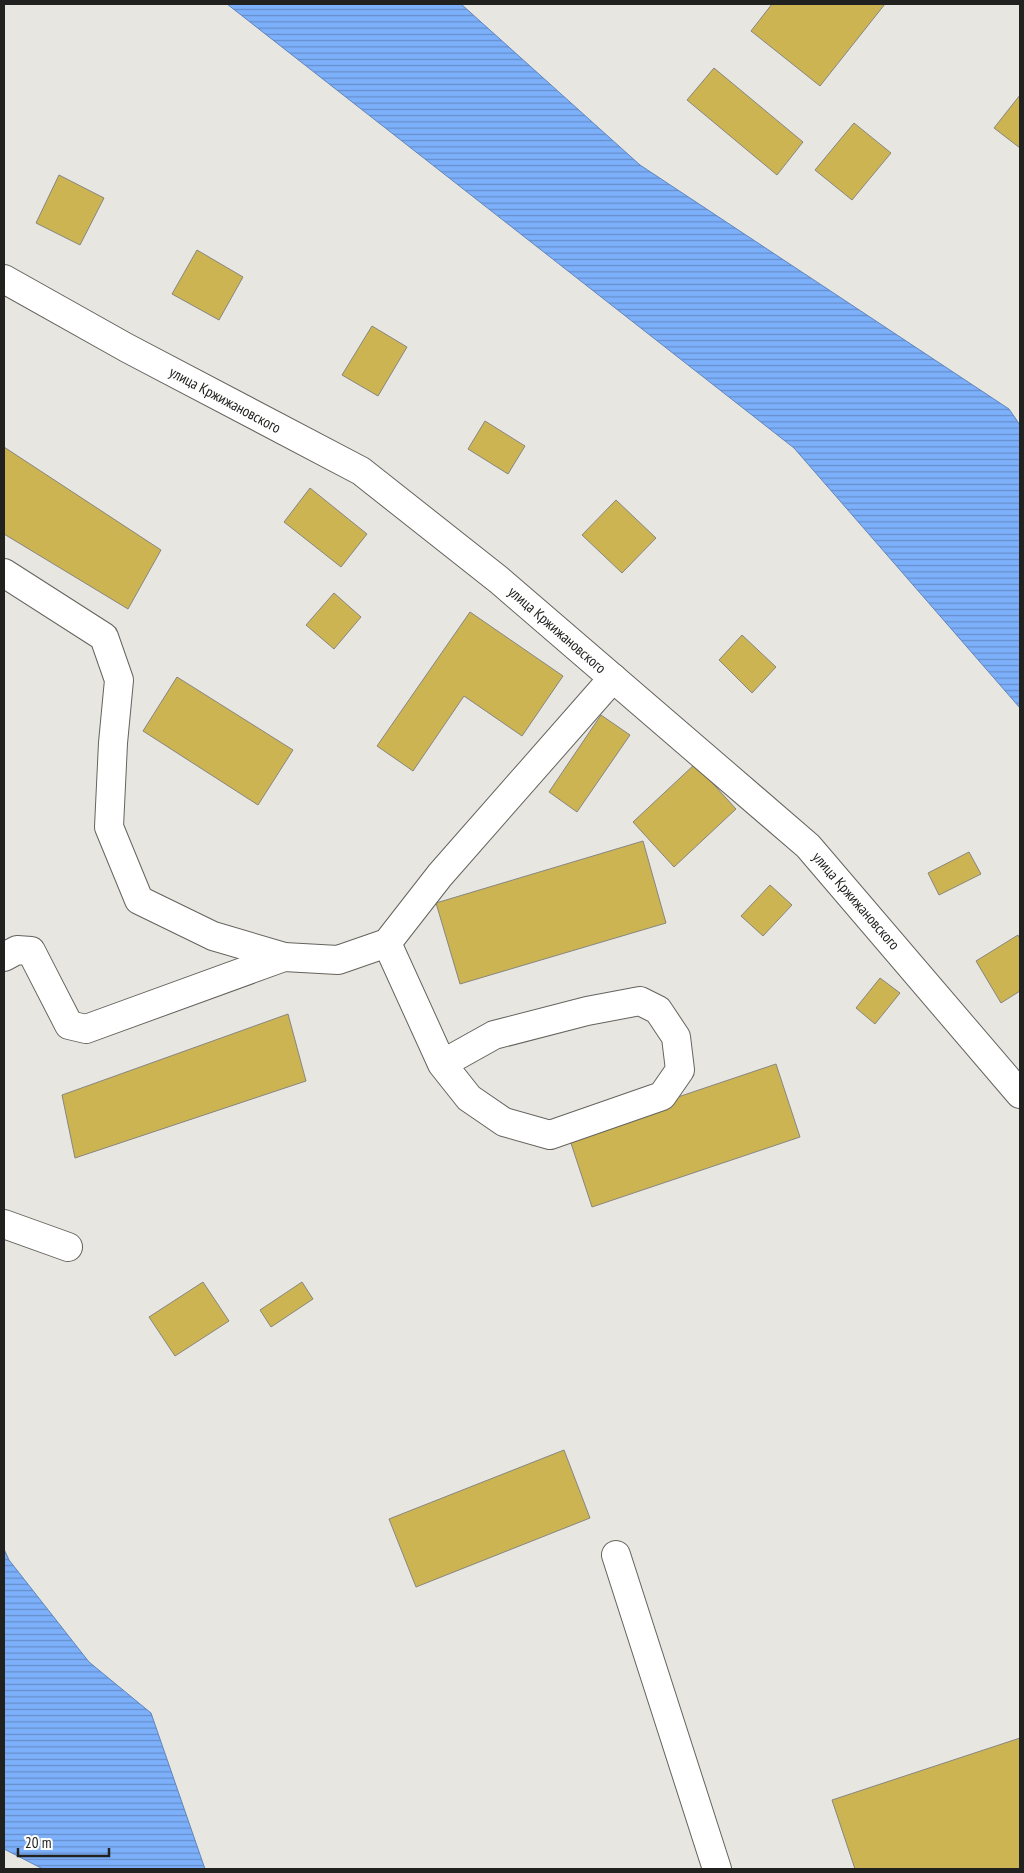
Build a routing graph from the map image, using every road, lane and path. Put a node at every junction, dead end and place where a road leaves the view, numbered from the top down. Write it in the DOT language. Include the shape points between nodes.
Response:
graph roads {
  1 [pos="4,279"];
  2 [pos="4,573"];
  3 [pos="613,678"];
  4 [pos="387,943"];
  5 [pos="4,957"];
  6 [pos="284,957"];
  7 [pos="442,1064"];
  8 [pos="1020,1094"];
  9 [pos="4,1224"];
  10 [pos="68,1246"];
  11 [pos="616,1556"];
  12 [pos="717,1869"];
  1 -- 3 [label="street, улица Кржижановского" via="127,348 361,471 499,580"];
  2 -- 6 [label="street" via="104,637 119,680 109,826 139,900 213,936"];
  3 -- 4 [label="street" via="440,875"];
  3 -- 8 [label="street, улица Кржижановского" via="808,846"];
  4 -- 6 [label="street" via="338,960"];
  4 -- 7 [label="street"];
  5 -- 6 [label="street" via="17,950 31,950 69,1025 86,1029"];
  7 -- 7 [label="street" via="468,1098 504,1122 550,1135 662,1096 680,1070 676,1036 658,1010 640,1002 587,1011 494,1035"];
  9 -- 10 [label="street"];
  11 -- 12 [label="street"];
}
